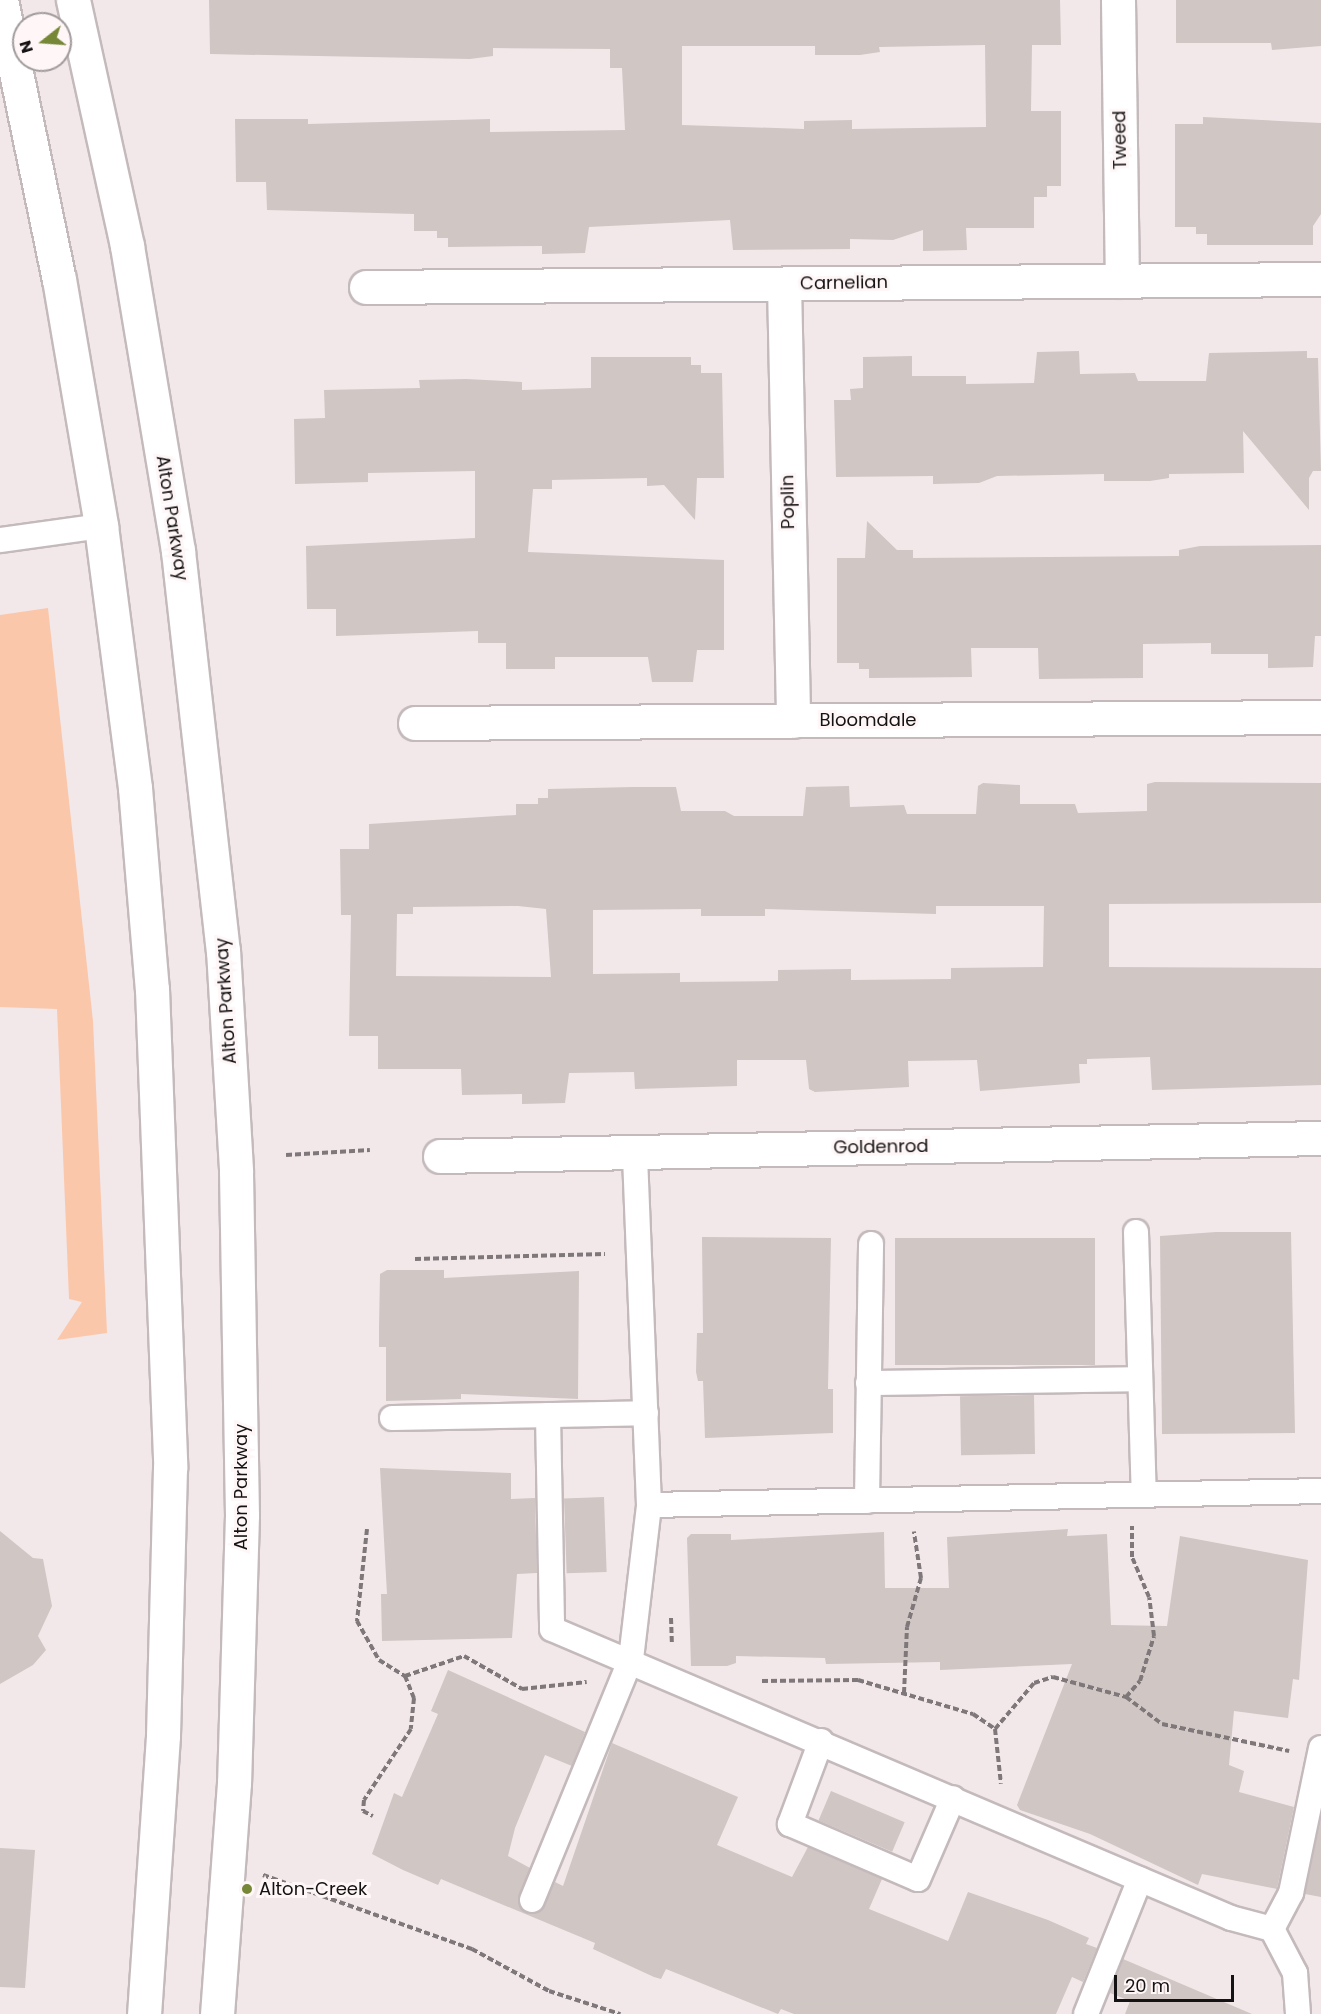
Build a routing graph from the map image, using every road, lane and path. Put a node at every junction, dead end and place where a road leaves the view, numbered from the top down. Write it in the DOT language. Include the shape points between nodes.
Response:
graph roads {
  1 [pos="1,0"];
  2 [pos="73,0"];
  3 [pos="1118,0"];
  4 [pos="1321,279"];
  5 [pos="1122,281"];
  6 [pos="783,284"];
  7 [pos="366,287"];
  8 [pos="101,526"];
  9 [pos="0,540"];
  10 [pos="1321,717"];
  11 [pos="793,721"];
  12 [pos="415,723"];
  13 [pos="1321,1138"];
  14 [pos="370,1150"];
  15 [pos="635,1152"];
  16 [pos="286,1155"];
  17 [pos="440,1155"];
  18 [pos="1136,1232"];
  19 [pos="871,1244"];
  20 [pos="605,1254"];
  21 [pos="415,1259"];
  22 [pos="1140,1378"];
  23 [pos="868,1383"];
  24 [pos="646,1413"];
  25 [pos="548,1415"];
  26 [pos="392,1418"];
  27 [pos="1321,1491"];
  28 [pos="1144,1494"];
  29 [pos="907,1499"];
  30 [pos="867,1501"];
  31 [pos="650,1505"];
  32 [pos="1132,1525"];
  33 [pos="367,1529"];
  34 [pos="671,1614"];
  35 [pos="672,1650"];
  36 [pos="631,1659"];
  37 [pos="405,1676"];
  38 [pos="755,1681"];
  39 [pos="621,1683"];
  40 [pos="904,1693"];
  41 [pos="1126,1697"];
  42 [pos="995,1729"];
  43 [pos="821,1741"];
  44 [pos="1320,1753"];
  45 [pos="1000,1791"];
  46 [pos="953,1798"];
  47 [pos="1315,1803"];
  48 [pos="373,1816"];
  49 [pos="229,1864"];
  50 [pos="1140,1879"];
  51 [pos="532,1900"];
  52 [pos="1272,1929"];
  53 [pos="144,2014"];
  54 [pos="218,2014"];
  55 [pos="620,2014"];
  56 [pos="1086,2014"];
  57 [pos="1298,2014"];
  1 -- 8 [label="main road" via="57,268"];
  2 -- 49 [label="main road, Alton Parkway" via="127,246 178,551 223,950 241,1314 240,1638"];
  3 -- 5 [label="main road, Tweed"];
  4 -- 5 [label="main road, Carnelian"];
  5 -- 6 [label="main road, Carnelian"];
  6 -- 7 [label="main road, Carnelian"];
  6 -- 11 [label="main road, Poplin"];
  8 -- 9 [label="lane"];
  8 -- 53 [label="main road" via="147,922 169,1366 162,1736"];
  10 -- 11 [label="main road, Bloomdale"];
  11 -- 12 [label="main road, Bloomdale"];
  13 -- 15 [label="main road, Goldenrod"];
  14 -- 16 [label="path"];
  15 -- 17 [label="main road, Goldenrod"];
  15 -- 24 [label="lane"];
  18 -- 22 [label="lane"];
  19 -- 23 [label="lane"];
  20 -- 21 [label="path"];
  22 -- 23 [label="lane"];
  22 -- 28 [label="lane"];
  23 -- 30 [label="lane"];
  24 -- 25 [label="lane"];
  24 -- 31 [label="lane"];
  25 -- 26 [label="lane"];
  25 -- 36 [label="lane" via="552,1629"];
  27 -- 28 [label="lane"];
  28 -- 29 [label="lane"];
  29 -- 30 [label="lane"];
  29 -- 40 [label="path" via="921,1578 907,1627"];
  30 -- 31 [label="lane"];
  31 -- 36 [label="lane"];
  32 -- 41 [label="path" via="1132,1557 1149,1597 1154,1636 1140,1681"];
  33 -- 37 [label="path" via="357,1621 379,1660"];
  34 -- 35 [label="path"];
  36 -- 39 [label="lane"];
  36 -- 43 [label="lane"];
  37 -- 39 [label="path" via="464,1656 522,1689"];
  37 -- 48 [label="path" via="414,1698 411,1729 364,1800 363,1811"];
  38 -- 40 [label="path" via="858,1680"];
  39 -- 51 [label="lane"];
  40 -- 42 [label="path" via="973,1714"];
  41 -- 42 [label="path" via="1053,1677 1034,1683"];
  41 -- 44 [label="path" via="1162,1724"];
  42 -- 45 [label="path"];
  43 -- 46 [label="lane"];
  43 -- 46 [label="lane" via="790,1824 801,1829 918,1879"];
  44 -- 47 [label="lane"];
  46 -- 50 [label="lane"];
  47 -- 52 [label="lane" via="1291,1893"];
  49 -- 54 [label="main road, Alton Parkway"];
  49 -- 55 [label="path" via="472,1949 549,1991"];
  50 -- 52 [label="lane" via="1231,1918"];
  50 -- 56 [label="lane"];
  52 -- 57 [label="lane" via="1295,1973"];
}
